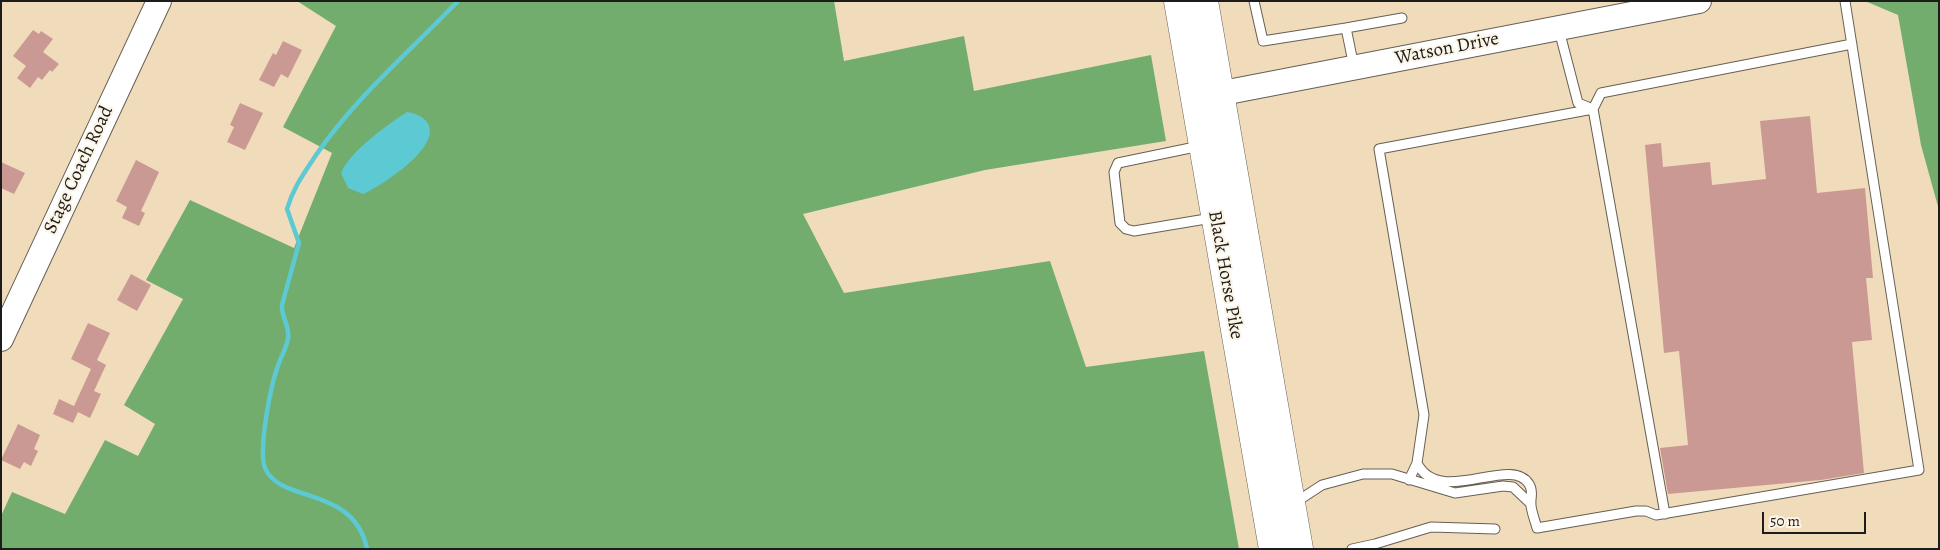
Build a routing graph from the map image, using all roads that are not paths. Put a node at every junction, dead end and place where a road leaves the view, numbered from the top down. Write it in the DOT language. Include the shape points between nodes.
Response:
graph roads {
  1 [pos="159,1"];
  2 [pos="1178,1"];
  3 [pos="1204,1"];
  4 [pos="1254,1"];
  5 [pos="1699,1"];
  6 [pos="1846,1"];
  7 [pos="1402,18"];
  8 [pos="1558,27"];
  9 [pos="1346,28"];
  10 [pos="1852,44"];
  11 [pos="1354,67"];
  12 [pos="1208,96"];
  13 [pos="1593,109"];
  14 [pos="1203,146"];
  15 [pos="1215,217"];
  16 [pos="1,339"];
  17 [pos="1417,463"];
  18 [pos="1409,480"];
  19 [pos="1531,504"];
  20 [pos="1291,505"];
  21 [pos="1665,514"];
  22 [pos="1495,529"];
  23 [pos="1273,549"];
  24 [pos="1299,549"];
  25 [pos="1352,549"];
  1 -- 16 [label="street, Stage Coach Road"];
  2 -- 12 [label="highway, Black Horse Pike"];
  3 -- 12 [label="highway, Black Horse Pike"];
  4 -- 9 [label="lane" via="1263,41"];
  5 -- 8 [label="street, Watson Drive"];
  6 -- 10 [label="lane"];
  7 -- 9 [label="lane"];
  8 -- 11 [label="street, Watson Drive"];
  8 -- 13 [label="lane" via="1578,103"];
  9 -- 11 [label="lane"];
  10 -- 13 [label="lane" via="1601,93"];
  10 -- 21 [label="lane" via="1919,470"];
  11 -- 12 [label="street, Watson Drive"];
  12 -- 14 [label="highway, Black Horse Pike"];
  12 -- 20 [label="highway, Black Horse Pike"];
  13 -- 17 [label="lane" via="1379,149 1424,415"];
  13 -- 21 [label="lane"];
  14 -- 15 [label="highway, Black Horse Pike"];
  14 -- 15 [label="lane" via="1118,163 1114,172 1120,223 1134,231"];
  15 -- 23 [label="highway, Black Horse Pike"];
  17 -- 18 [label="lane"];
  17 -- 19 [label="lane" via="1421,470 1436,479 1454,482 1506,474 1522,476 1533,494"];
  18 -- 19 [label="lane" via="1455,493 1513,487"];
  18 -- 20 [label="lane" via="1392,474 1363,474 1322,485"];
  19 -- 21 [label="lane" via="1537,528 1636,511"];
  20 -- 24 [label="highway, Black Horse Pike"];
  22 -- 25 [label="lane" via="1430,527"];
}
